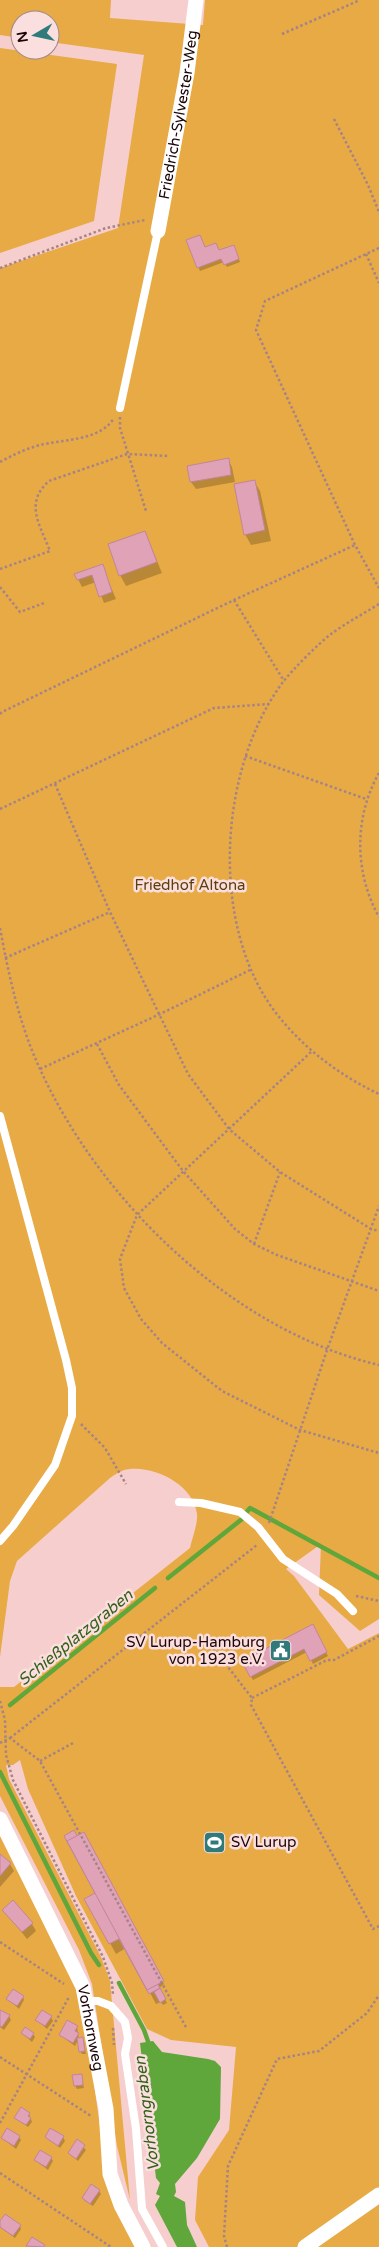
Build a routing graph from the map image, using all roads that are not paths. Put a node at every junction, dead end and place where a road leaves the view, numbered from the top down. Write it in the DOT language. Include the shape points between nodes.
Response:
graph roads {
  1 [pos="196,0"];
  2 [pos="160,224"];
  3 [pos="120,408"];
  4 [pos="0,1116"];
  5 [pos="178,1502"];
  6 [pos="0,1541"];
  7 [pos="353,1611"];
  8 [pos="0,1819"];
  9 [pos="81,1993"];
  10 [pos="379,2195"];
  11 [pos="143,2247"];
  12 [pos="162,2247"];
  13 [pos="305,2247"];
  1 -- 2 [label="street, Friedrich-Sylvester-Weg" via="187,73"];
  2 -- 3 [label="lane"];
  4 -- 6 [label="lane" via="72,1388 72,1416 55,1466"];
  5 -- 7 [label="lane" via="201,1503 240,1512 258,1527 283,1560 337,1594"];
  8 -- 9 [label="street, Vorhornweg"];
  9 -- 11 [label="street, Vorhornweg" via="107,2126 110,2174 114,2190"];
  9 -- 12 [label="lane" via="111,2006 125,2022 128,2038 125,2054 136,2130 142,2208"];
  10 -- 13 [label="street"];
}
